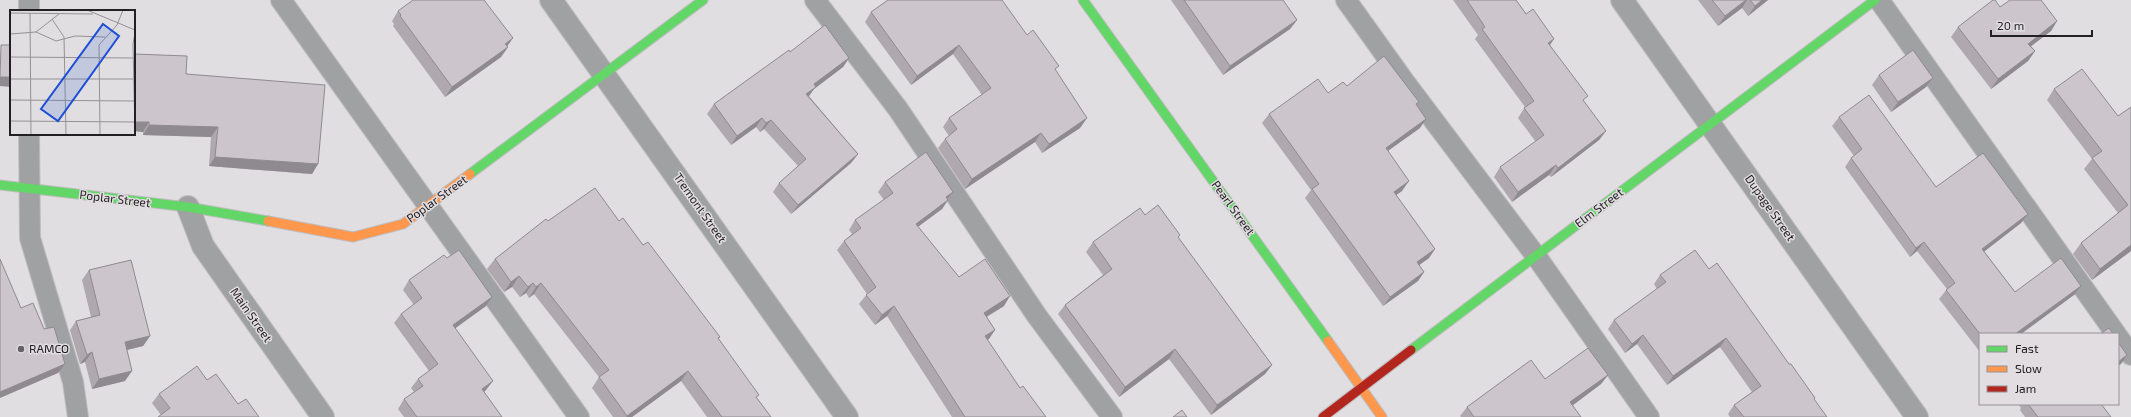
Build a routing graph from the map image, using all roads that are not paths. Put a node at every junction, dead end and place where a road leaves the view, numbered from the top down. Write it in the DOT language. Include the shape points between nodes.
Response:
graph roads {
  1 [pos="281,0"];
  2 [pos="551,0"];
  3 [pos="703,0"];
  4 [pos="815,0"];
  5 [pos="1083,0"];
  6 [pos="1346,0"];
  7 [pos="1622,0"];
  8 [pos="1875,0"];
  9 [pos="1879,0"];
  10 [pos="605,74"];
  11 [pos="1710,124"];
  12 [pos="29,135"];
  13 [pos="0,185"];
  14 [pos="29,188"];
  15 [pos="428,206"];
  16 [pos="188,208"];
  17 [pos="1536,256"];
  18 [pos="2115,333"];
  19 [pos="2119,338"];
  20 [pos="2131,355"];
  21 [pos="1362,389"];
  22 [pos="78,417"];
  23 [pos="323,417"];
  24 [pos="579,417"];
  25 [pos="847,417"];
  26 [pos="1112,417"];
  27 [pos="1323,417"];
  28 [pos="1382,417"];
  29 [pos="1649,417"];
  30 [pos="1917,417"];
  1 -- 15 [label="lane"];
  2 -- 10 [label="street, Tremont Street"];
  3 -- 10 [label="street, Poplar Street"];
  4 -- 26 [label="lane" via="898,109 1037,316"];
  5 -- 21 [label="street, Pearl Street"];
  6 -- 17 [label="lane"];
  7 -- 11 [label="street, Dupage Street"];
  8 -- 11 [label="street, Elm Street"];
  9 -- 18 [label="lane"];
  10 -- 15 [label="street, Poplar Street"];
  10 -- 25 [label="street, Tremont Street"];
  11 -- 17 [label="street, Elm Street"];
  11 -- 30 [label="street, Dupage Street"];
  12 -- 14 [label="lane"];
  13 -- 14 [label="street, Poplar Street"];
  14 -- 16 [label="street, Poplar Street"];
  14 -- 22 [label="lane" via="30,238 74,382"];
  15 -- 16 [label="street, Poplar Street" via="403,224 353,237"];
  15 -- 24 [label="lane"];
  16 -- 23 [label="street, Main Street" via="203,246"];
  17 -- 21 [label="street, Elm Street"];
  17 -- 29 [label="lane"];
  19 -- 20 [label="lane"];
  21 -- 27 [label="street, Elm Street"];
  21 -- 28 [label="street, Pearl Street"];
}
